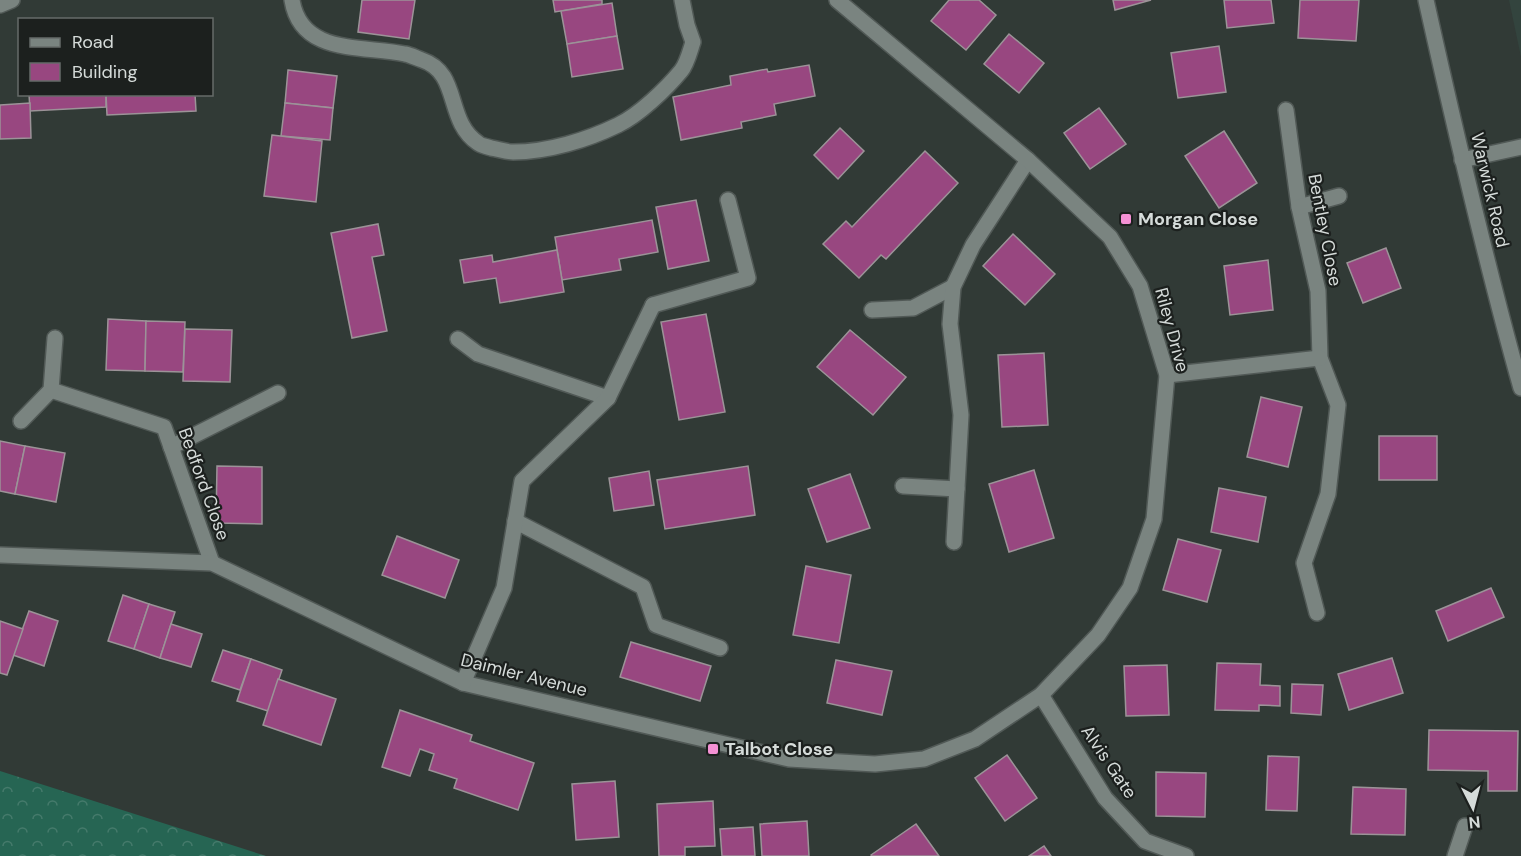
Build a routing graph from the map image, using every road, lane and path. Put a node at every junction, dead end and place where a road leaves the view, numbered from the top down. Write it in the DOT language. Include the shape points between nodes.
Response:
graph roads {
  1 [pos="12,0"];
  2 [pos="292,0"];
  3 [pos="682,0"];
  4 [pos="837,0"];
  5 [pos="1426,0"];
  6 [pos="0,5"];
  7 [pos="1286,110"];
  8 [pos="1521,147"];
  9 [pos="1028,160"];
  10 [pos="1462,160"];
  11 [pos="1339,196"];
  12 [pos="728,200"];
  13 [pos="1299,207"];
  14 [pos="953,287"];
  15 [pos="872,310"];
  16 [pos="55,338"];
  17 [pos="458,339"];
  18 [pos="1320,358"];
  19 [pos="1167,375"];
  20 [pos="1521,388"];
  21 [pos="51,390"];
  22 [pos="278,393"];
  23 [pos="608,398"];
  24 [pos="21,420"];
  25 [pos="171,447"];
  26 [pos="903,486"];
  27 [pos="957,489"];
  28 [pos="515,521"];
  29 [pos="954,542"];
  30 [pos="0,555"];
  31 [pos="212,563"];
  32 [pos="1317,613"];
  33 [pos="720,648"];
  34 [pos="462,682"];
  35 [pos="1041,695"];
  36 [pos="1466,826"];
  37 [pos="1186,856"];
  38 [pos="1455,856"];
  1 -- 6 [label="street"];
  2 -- 3 [label="street" via="303,27 316,37 341,47 405,54 441,70 460,123 470,136 479,145 511,153 570,143 620,124 650,101 683,69 693,42"];
  4 -- 9 [label="street, Riley Drive"];
  5 -- 10 [label="street, Warwick Road"];
  7 -- 13 [label="street, Bentley Close"];
  8 -- 10 [label="street"];
  9 -- 14 [label="street" via="973,245"];
  9 -- 19 [label="street, Riley Drive" via="1110,237 1140,286"];
  10 -- 20 [label="street, Warwick Road"];
  11 -- 13 [label="street"];
  12 -- 23 [label="street" via="748,278 653,305"];
  13 -- 18 [label="street, Bentley Close" via="1318,291"];
  14 -- 15 [label="street" via="913,308"];
  14 -- 27 [label="street" via="950,324 961,415"];
  16 -- 21 [label="street"];
  17 -- 23 [label="street" via="478,354"];
  18 -- 19 [label="street"];
  18 -- 32 [label="street, Bentley Close" via="1338,405 1328,494 1304,563"];
  19 -- 35 [label="street, Riley Drive" via="1154,519 1130,588 1098,635"];
  21 -- 24 [label="street"];
  21 -- 25 [label="street, Bedford Close" via="164,428"];
  22 -- 25 [label="street"];
  23 -- 28 [label="street" via="522,481"];
  25 -- 31 [label="street, Bedford Close"];
  26 -- 27 [label="street"];
  27 -- 29 [label="street"];
  28 -- 33 [label="street" via="643,587 656,625"];
  28 -- 34 [label="street" via="504,588"];
  30 -- 31 [label="street, Daimler Avenue"];
  31 -- 34 [label="street, Daimler Avenue"];
  34 -- 35 [label="street, Daimler Avenue" via="789,759 875,764 924,759 975,739"];
  35 -- 37 [label="street, Alvis Gate" via="1105,798 1145,842"];
  36 -- 38 [label="street"];
}
